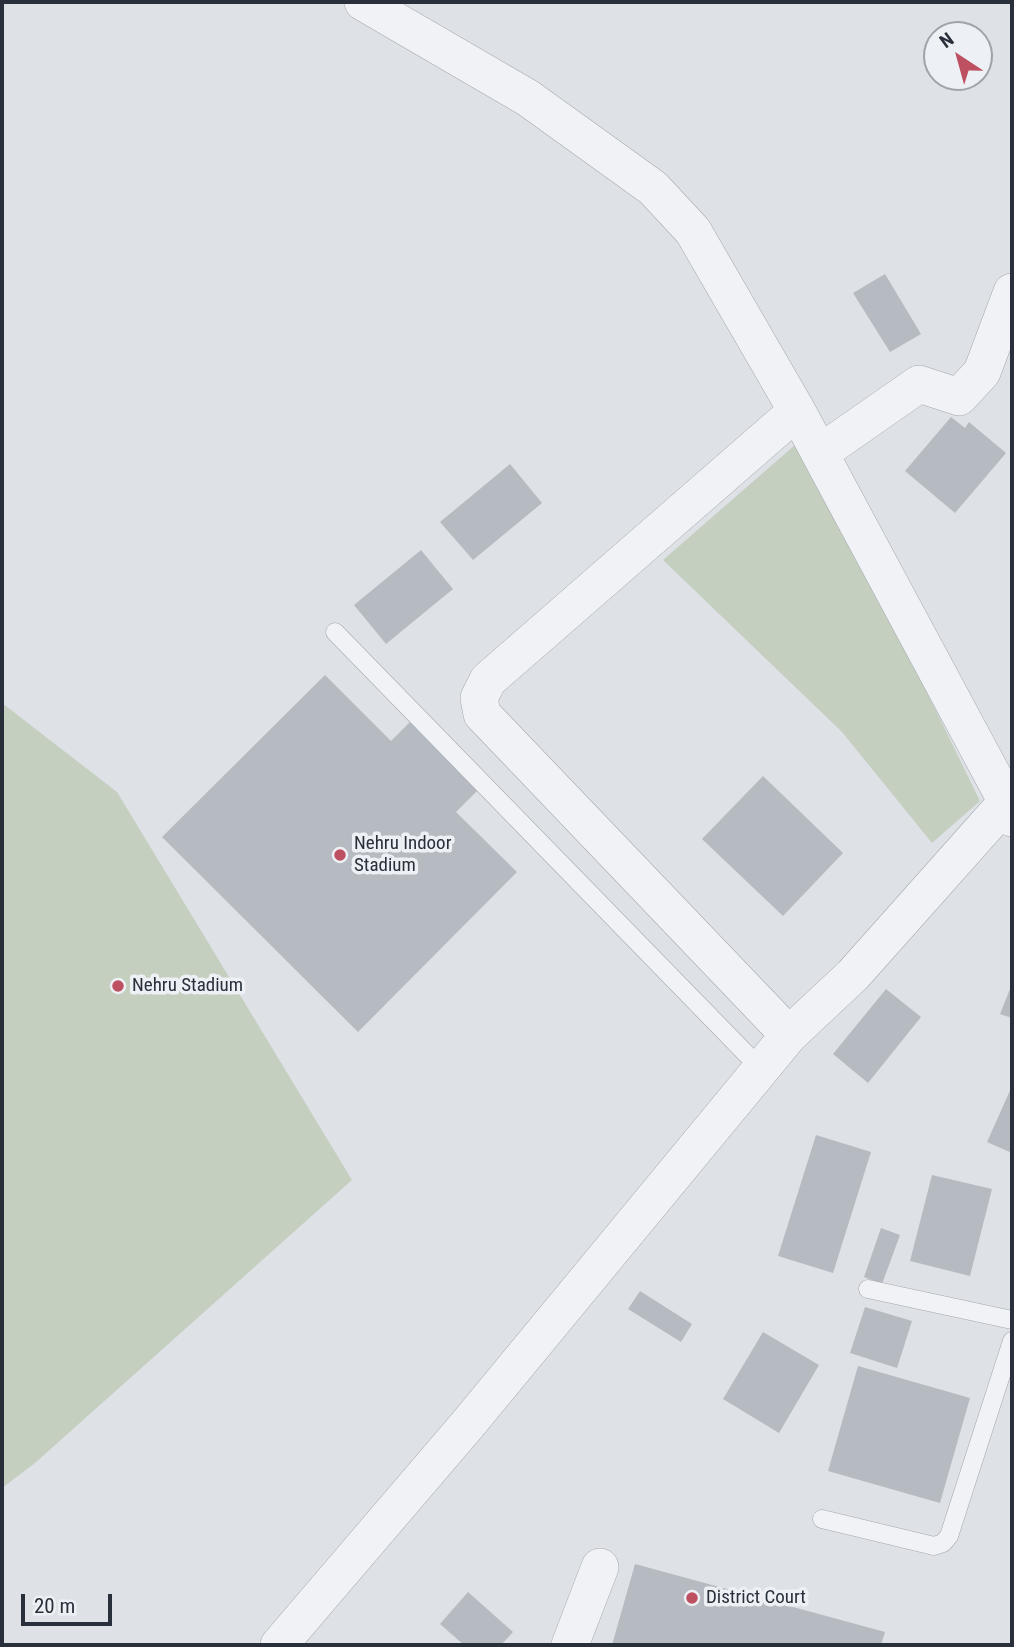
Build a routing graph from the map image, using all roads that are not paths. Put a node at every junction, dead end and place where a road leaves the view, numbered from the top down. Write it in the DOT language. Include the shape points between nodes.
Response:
graph roads {
  1 [pos="363,2"];
  2 [pos="1012,292"];
  3 [pos="797,411"];
  4 [pos="820,453"];
  5 [pos="335,632"];
  6 [pos="1009,810"];
  7 [pos="789,1035"];
  8 [pos="761,1069"];
  9 [pos="868,1289"];
  10 [pos="1012,1320"];
  11 [pos="1012,1341"];
  12 [pos="822,1519"];
  13 [pos="600,1567"];
  14 [pos="279,1645"];
  15 [pos="570,1645"];
  1 -- 3 [label="street" via="528,98 653,188 693,231"];
  2 -- 4 [label="street" via="982,372 959,397 919,384"];
  3 -- 4 [label="street"];
  3 -- 7 [label="street" via="488,680 479,698 481,714"];
  4 -- 6 [label="street"];
  5 -- 8 [label="lane"];
  6 -- 7 [label="street" via="853,975"];
  7 -- 8 [label="street"];
  8 -- 14 [label="street"];
  9 -- 10 [label="lane"];
  11 -- 12 [label="lane" via="943,1543 934,1546"];
  13 -- 15 [label="street"];
}
